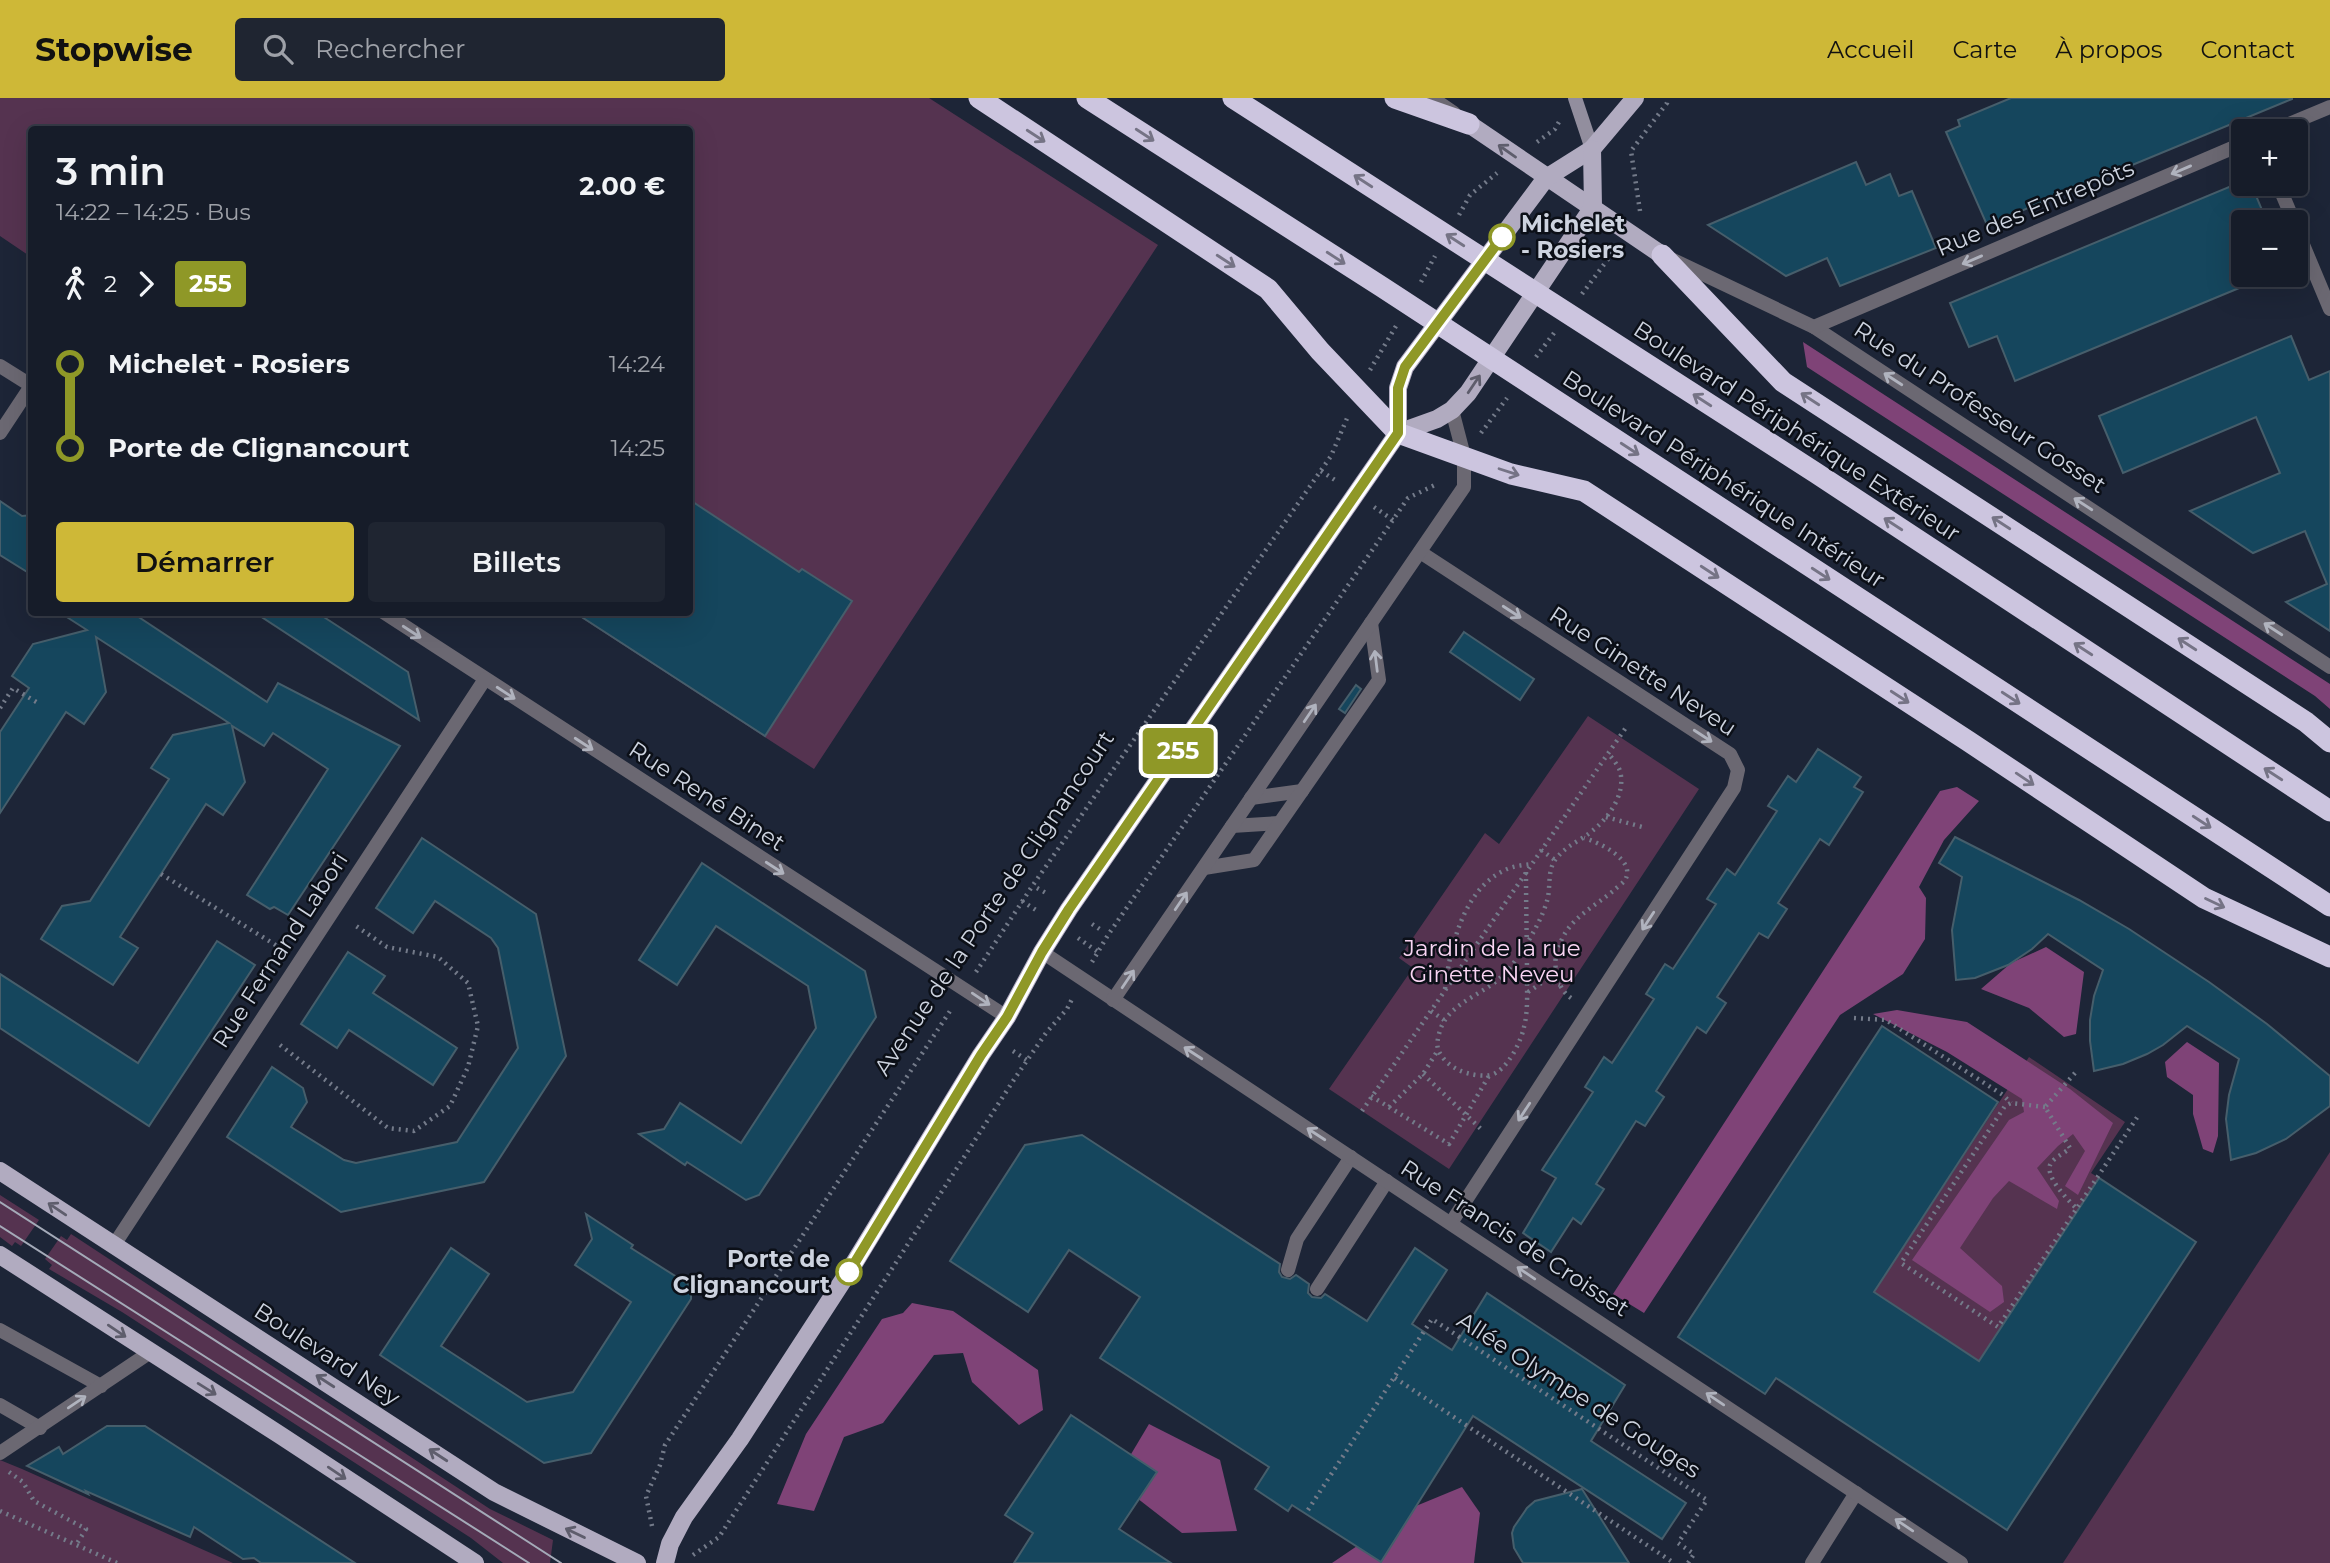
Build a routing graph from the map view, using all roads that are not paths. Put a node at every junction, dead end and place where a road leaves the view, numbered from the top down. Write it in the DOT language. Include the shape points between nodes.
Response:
graph roads {
  1 [pos="979,98"];
  2 [pos="1087,98"];
  3 [pos="1233,98"];
  4 [pos="1395,98"];
  5 [pos="1432,98"];
  6 [pos="1575,98"];
  7 [pos="1635,98"];
  8 [pos="2330,107"];
  9 [pos="2301,119"];
  10 [pos="1469,124"];
  11 [pos="1592,149"];
  12 [pos="2231,149"];
  13 [pos="1546,178"];
  14 [pos="1593,207"];
  15 [pos="1662,255"];
  16 [pos="2308,257"];
  17 [pos="2330,309"];
  18 [pos="1814,327"];
  19 [pos="0,366"];
  20 [pos="28,384"];
  21 [pos="28,391"];
  22 [pos="1452,410"];
  23 [pos="0,433"];
  24 [pos="1398,433"];
  25 [pos="1464,456"];
  26 [pos="1420,552"];
  27 [pos="389,616"];
  28 [pos="1371,623"];
  29 [pos="2330,667"];
  30 [pos="485,679"];
  31 [pos="2330,742"];
  32 [pos="1302,791"];
  33 [pos="1251,798"];
  34 [pos="2330,811"];
  35 [pos="1279,823"];
  36 [pos="1232,826"];
  37 [pos="1204,868"];
  38 [pos="2330,906"];
  39 [pos="1042,952"];
  40 [pos="2330,957"];
  41 [pos="1113,1000"];
  42 [pos="1007,1017"];
  43 [pos="1351,1157"];
  44 [pos="0,1171"];
  45 [pos="1387,1181"];
  46 [pos="1451,1223"];
  47 [pos="114,1245"];
  48 [pos="0,1255"];
  49 [pos="1288,1270"];
  50 [pos="1317,1289"];
  51 [pos="0,1330"];
  52 [pos="149,1353"];
  53 [pos="101,1385"];
  54 [pos="0,1405"];
  55 [pos="40,1428"];
  56 [pos="0,1453"];
  57 [pos="1856,1493"];
  58 [pos="475,1563"];
  59 [pos="637,1563"];
  60 [pos="665,1563"];
  61 [pos="1812,1563"];
  62 [pos="1961,1563"];
  1 -- 24 [label="highway, one-way" via="1268,289"];
  2 -- 38 [label="highway, Boulevard Périphérique Intérieur, one-way"];
  34 -- 3 [label="highway, Boulevard Périphérique Extérieur, one-way"];
  4 -- 10 [label="highway"];
  5 -- 10 [label="street"];
  6 -- 11 [label="street"];
  7 -- 11 [label="main road"];
  8 -- 9 [label="street"];
  13 -- 10 [label="main road, Rue du Professeur Gosset, one-way"];
  11 -- 13 [label="main road"];
  11 -- 14 [label="main road"];
  12 -- 18 [label="street, Rue des Entrepôts, one-way"];
  13 -- 14 [label="main road, Rue du Professeur Gosset"];
  13 -- 24 [label="main road" via="1405,367 1398,388"];
  14 -- 15 [label="main road, Rue du Professeur Gosset"];
  22 -- 14 [label="main road, one-way"];
  15 -- 18 [label="street, Rue du Professeur Gosset"];
  31 -- 15 [label="highway, one-way" via="2306,722 1783,382"];
  16 -- 17 [label="street"];
  29 -- 18 [label="street, Rue du Professeur Gosset, one-way"];
  19 -- 20 [label="street"];
  21 -- 23 [label="street"];
  22 -- 24 [label="main road"];
  22 -- 25 [label="street"];
  24 -- 25 [label="highway"];
  24 -- 39 [label="main road"];
  25 -- 26 [label="street" via="1464,487"];
  25 -- 40 [label="highway, one-way" via="1511,474 1584,491 2204,898"];
  26 -- 28 [label="street"];
  26 -- 46 [label="street, Rue Ginette Neveu, one-way" via="1730,754 1738,770 1734,788"];
  27 -- 30 [label="street, Rue René Binet, one-way"];
  32 -- 28 [label="street, one-way" via="1379,680"];
  33 -- 28 [label="street, one-way"];
  30 -- 42 [label="street, Rue René Binet, one-way"];
  30 -- 47 [label="street, Rue Fernand Labori"];
  32 -- 33 [label="street"];
  32 -- 35 [label="street"];
  33 -- 36 [label="street"];
  35 -- 36 [label="street"];
  35 -- 37 [label="street" via="1254,860"];
  36 -- 37 [label="street"];
  41 -- 37 [label="street, one-way"];
  39 -- 41 [label="street, Rue Francis de Croisset"];
  39 -- 42 [label="main road"];
  43 -- 41 [label="street, Rue Francis de Croisset, one-way"];
  42 -- 60 [label="main road" via="816,1322 684,1517"];
  43 -- 45 [label="street, Rue Francis de Croisset"];
  43 -- 49 [label="street" via="1297,1239"];
  47 -- 44 [label="main road, Boulevard Ney, one-way"];
  45 -- 46 [label="street, Rue Francis de Croisset"];
  45 -- 50 [label="street"];
  57 -- 46 [label="street, Rue Francis de Croisset, one-way"];
  59 -- 47 [label="main road, Boulevard Ney, one-way" via="494,1492"];
  48 -- 52 [label="main road, one-way"];
  51 -- 53 [label="street"];
  52 -- 53 [label="street"];
  52 -- 58 [label="main road, one-way"];
  55 -- 53 [label="street, one-way"];
  54 -- 55 [label="street"];
  55 -- 56 [label="street"];
  57 -- 61 [label="street"];
  62 -- 57 [label="street, Rue Francis de Croisset, one-way"];
}
